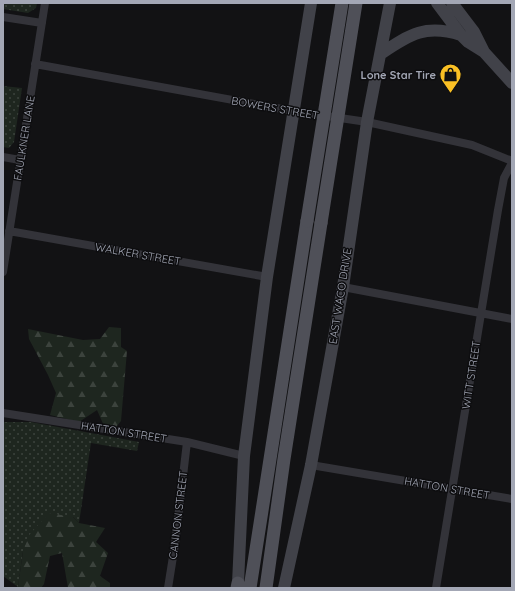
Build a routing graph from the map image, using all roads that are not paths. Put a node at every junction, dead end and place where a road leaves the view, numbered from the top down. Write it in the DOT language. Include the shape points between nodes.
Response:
graph roads {
  1 [pos="45,3"];
  2 [pos="306,3"];
  3 [pos="311,3"];
  4 [pos="342,3"];
  5 [pos="356,3"];
  6 [pos="390,3"];
  7 [pos="437,3"];
  8 [pos="452,3"];
  9 [pos="3,17"];
  10 [pos="308,21"];
  11 [pos="42,23"];
  12 [pos="461,35"];
  13 [pos="484,52"];
  14 [pos="382,53"];
  15 [pos="35,64"];
  16 [pos="512,83"];
  17 [pos="293,111"];
  18 [pos="367,122"];
  19 [pos="3,157"];
  20 [pos="20,160"];
  21 [pos="512,162"];
  22 [pos="10,231"];
  23 [pos="3,272"];
  24 [pos="267,277"];
  25 [pos="342,287"];
  26 [pos="482,314"];
  27 [pos="512,319"];
  28 [pos="3,413"];
  29 [pos="187,442"];
  30 [pos="244,456"];
  31 [pos="311,465"];
  32 [pos="452,488"];
  33 [pos="512,499"];
  34 [pos="242,586"];
  35 [pos="168,588"];
  36 [pos="266,588"];
  37 [pos="284,588"];
  38 [pos="436,588"];
  1 -- 11 [label="street, FAULKNER LANE"];
  2 -- 10 [label="main road"];
  3 -- 10 [label="main road"];
  4 -- 34 [label="main road, bridge" via="307,221"];
  5 -- 36 [label="main road, bridge"];
  6 -- 14 [label="main road, EAST WACO DRIVE"];
  7 -- 12 [label="main road"];
  8 -- 13 [label="main road" via="474,32"];
  9 -- 11 [label="street"];
  10 -- 17 [label="main road"];
  11 -- 15 [label="street, FAULKNER LANE"];
  12 -- 13 [label="main road"];
  12 -- 14 [label="main road" via="449,31 425,30 406,37"];
  13 -- 16 [label="main road"];
  14 -- 18 [label="main road, EAST WACO DRIVE"];
  15 -- 17 [label="street, BOWERS STREET"];
  15 -- 20 [label="street, FAULKNER LANE"];
  17 -- 18 [label="street, BOWERS STREET"];
  17 -- 24 [label="main road"];
  18 -- 21 [label="street, BOWERS STREET" via="472,145"];
  18 -- 25 [label="main road, EAST WACO DRIVE"];
  19 -- 20 [label="street"];
  20 -- 22 [label="street, FAULKNER LANE"];
  21 -- 26 [label="street, WITT STREET" via="504,178"];
  22 -- 23 [label="street, FAULKNER LANE"];
  22 -- 24 [label="street, WALKER STREET"];
  24 -- 30 [label="main road"];
  25 -- 26 [label="street"];
  25 -- 31 [label="main road, EAST WACO DRIVE"];
  26 -- 27 [label="street"];
  26 -- 32 [label="street, WITT STREET"];
  28 -- 29 [label="street, HATTON STREET"];
  29 -- 30 [label="street, HATTON STREET"];
  29 -- 35 [label="street, CANNON STREET"];
  30 -- 34 [label="main road"];
  31 -- 32 [label="street, HATTON STREET"];
  31 -- 37 [label="main road, EAST WACO DRIVE"];
  32 -- 33 [label="street, HATTON STREET"];
  32 -- 38 [label="street, WITT STREET"];
}
